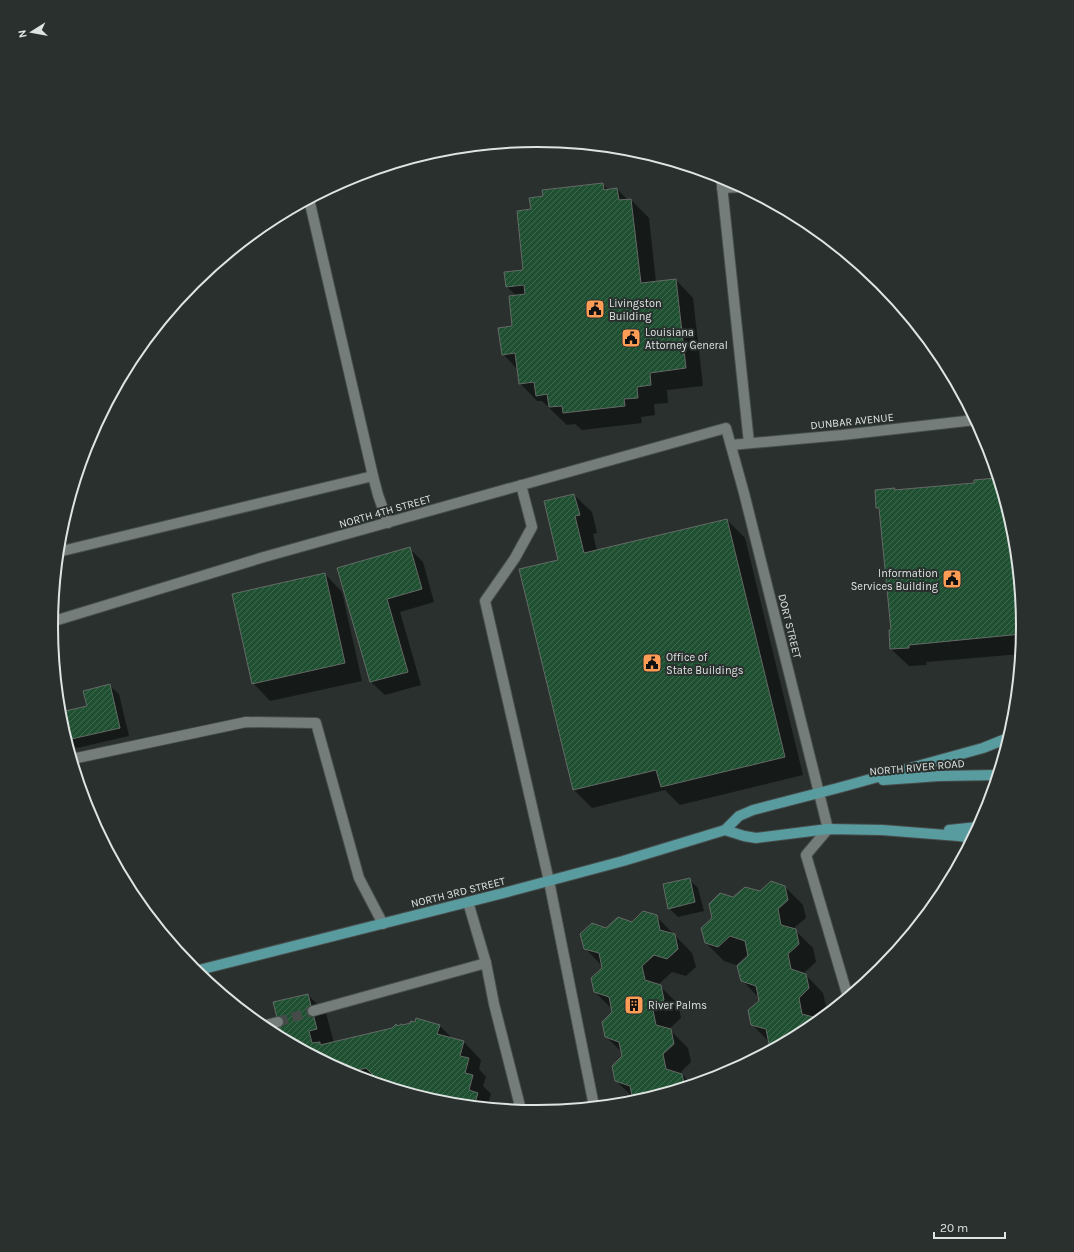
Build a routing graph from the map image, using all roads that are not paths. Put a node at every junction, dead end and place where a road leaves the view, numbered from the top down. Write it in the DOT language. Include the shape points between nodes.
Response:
graph roads {
  1 [pos="722,184"];
  2 [pos="722,188"];
  3 [pos="730,188"];
  4 [pos="310,204"];
  5 [pos="970,421"];
  6 [pos="726,428"];
  7 [pos="749,443"];
  8 [pos="731,445"];
  9 [pos="373,476"];
  10 [pos="522,485"];
  11 [pos="388,523"];
  12 [pos="64,551"];
  13 [pos="58,620"];
  14 [pos="1002,740"];
  15 [pos="77,759"];
  16 [pos="992,775"];
  17 [pos="838,788"];
  18 [pos="820,793"];
  19 [pos="972,828"];
  20 [pos="828,829"];
  21 [pos="725,830"];
  22 [pos="913,833"];
  23 [pos="967,837"];
  24 [pos="549,881"];
  25 [pos="468,902"];
  26 [pos="383,924"];
  27 [pos="486,963"];
  28 [pos="203,969"];
  29 [pos="846,992"];
  30 [pos="313,1011"];
  31 [pos="278,1022"];
  32 [pos="271,1024"];
  33 [pos="593,1102"];
  34 [pos="520,1104"];
  1 -- 2 [label="street"];
  2 -- 3 [label="street"];
  2 -- 7 [label="street"];
  4 -- 9 [label="street"];
  5 -- 7 [label="street, DUNBAR AVENUE"];
  6 -- 8 [label="street, DORT STREET"];
  6 -- 10 [label="street, NORTH 4TH STREET"];
  7 -- 8 [label="street, DUNBAR AVENUE"];
  8 -- 18 [label="street, DORT STREET"];
  9 -- 11 [label="street"];
  9 -- 12 [label="street"];
  10 -- 11 [label="street, NORTH 4TH STREET"];
  10 -- 24 [label="street" via="532,527 515,558 485,601"];
  11 -- 13 [label="street, NORTH 4TH STREET" via="264,557"];
  14 -- 17 [label="main road" via="983,748"];
  15 -- 26 [label="street" via="246,722 316,723 359,878"];
  16 -- 17 [label="main road, NORTH RIVER ROAD" via="884,780"];
  17 -- 18 [label="main road, NORTH 3RD STREET"];
  18 -- 20 [label="street, DORT STREET"];
  18 -- 21 [label="main road, NORTH 3RD STREET" via="753,810 739,816"];
  19 -- 22 [label="main road"];
  20 -- 21 [label="main road" via="756,838"];
  20 -- 22 [label="main road"];
  20 -- 29 [label="street" via="806,855"];
  21 -- 24 [label="main road, NORTH 3RD STREET"];
  22 -- 23 [label="main road"];
  24 -- 25 [label="main road, NORTH 3RD STREET"];
  24 -- 33 [label="street"];
  25 -- 26 [label="main road, NORTH 3RD STREET"];
  25 -- 27 [label="street"];
  26 -- 28 [label="main road, NORTH 3RD STREET"];
  27 -- 30 [label="street"];
  27 -- 34 [label="street"];
  31 -- 32 [label="street"];
}
